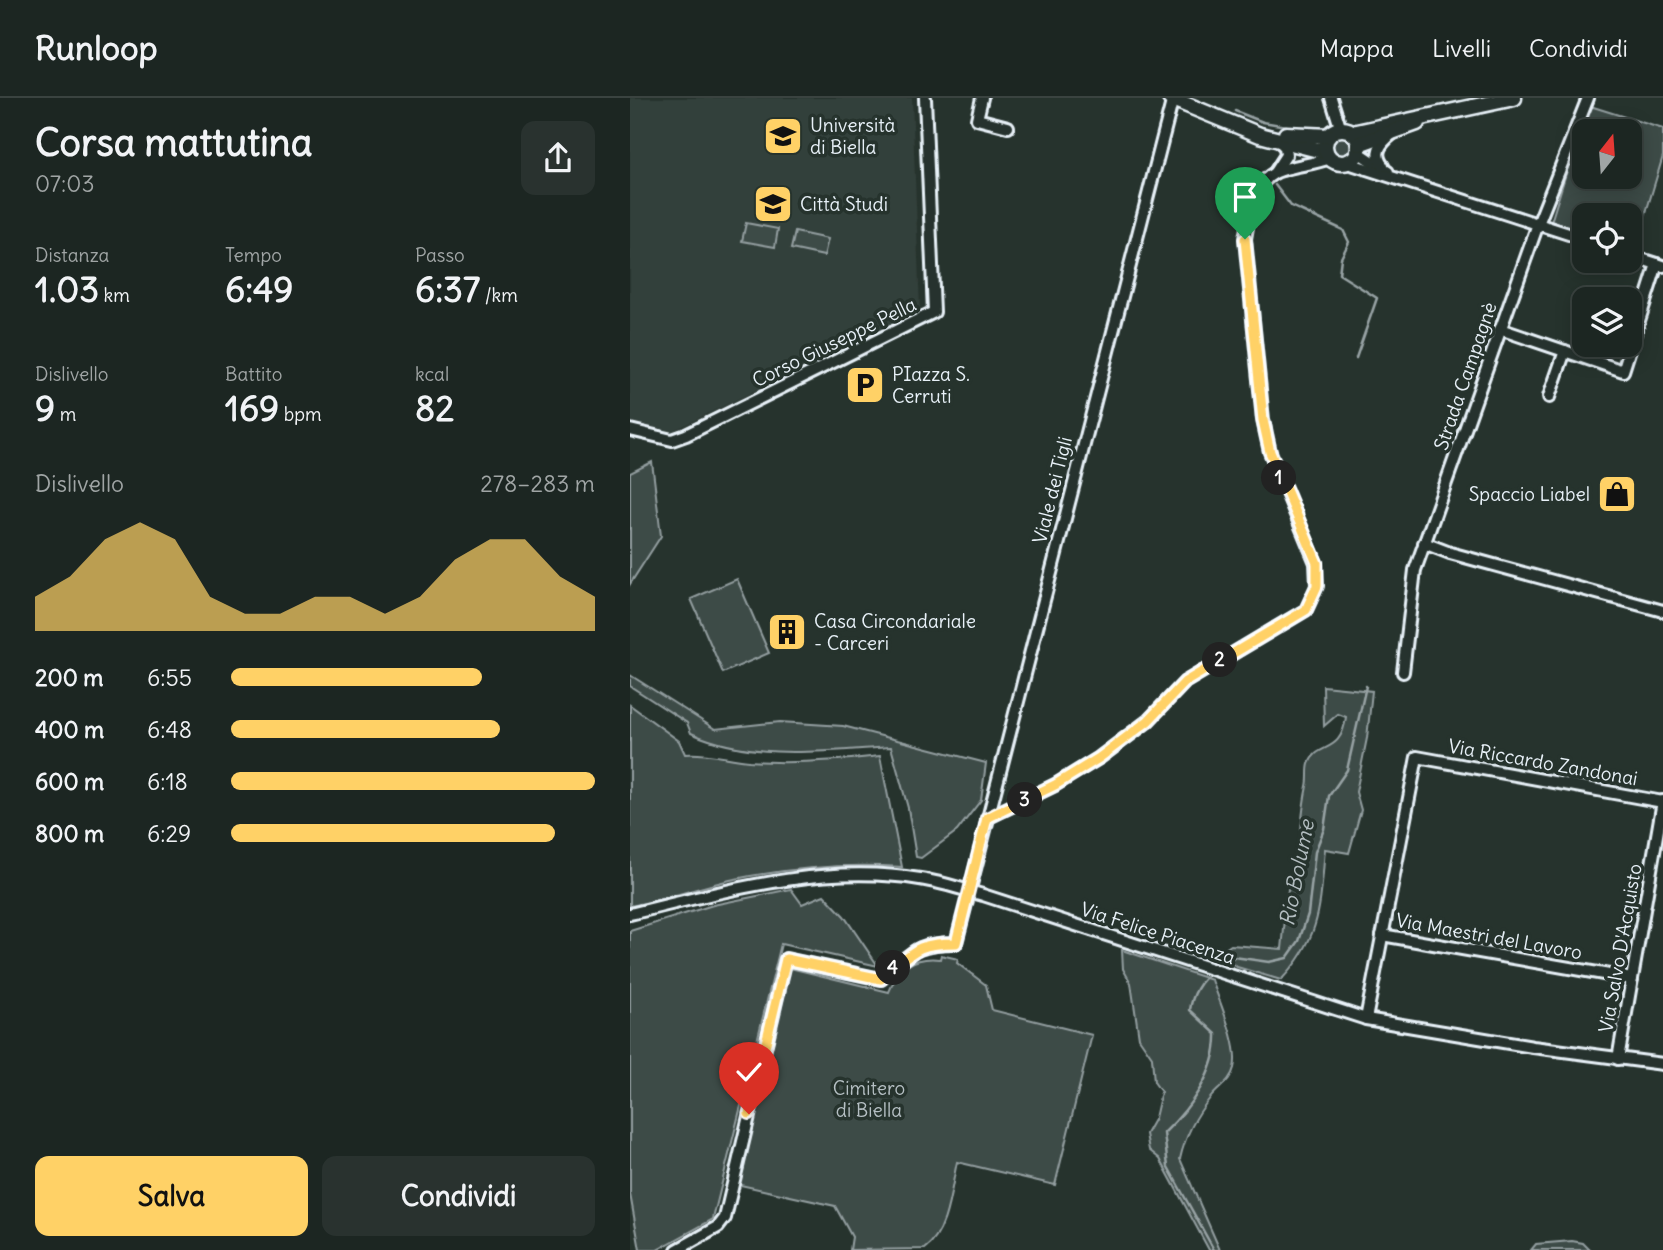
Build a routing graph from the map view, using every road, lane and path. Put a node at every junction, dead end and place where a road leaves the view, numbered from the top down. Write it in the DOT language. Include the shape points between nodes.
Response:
graph roads {
  1 [pos="925,98"];
  2 [pos="982,98"];
  3 [pos="1172,98"];
  4 [pos="1331,98"];
  5 [pos="1514,98"];
  6 [pos="1588,98"];
  7 [pos="1433,117"];
  8 [pos="1230,121"];
  9 [pos="1008,127"];
  10 [pos="1392,133"];
  11 [pos="1278,140"];
  12 [pos="1348,143"];
  13 [pos="1328,155"];
  14 [pos="1387,171"];
  15 [pos="1273,173"];
  16 [pos="1412,185"];
  17 [pos="1538,224"];
  18 [pos="1572,235"];
  19 [pos="1642,259"];
  20 [pos="1660,265"];
  21 [pos="1500,329"];
  22 [pos="1564,351"];
  23 [pos="1549,397"];
  24 [pos="630,430"];
  25 [pos="1424,543"];
  26 [pos="1663,611"];
  27 [pos="1403,671"];
  28 [pos="1663,802"];
  29 [pos="987,818"];
  30 [pos="969,891"];
  31 [pos="630,916"];
  32 [pos="1382,935"];
  33 [pos="1632,979"];
  34 [pos="1366,1019"];
  35 [pos="1618,1059"];
  36 [pos="1663,1064"];
  37 [pos="677,1250"];
  1 -- 24 [label="street, Corso Giuseppe Pella" via="934,312 686,435 672,440"];
  2 -- 9 [label="street" via="977,119"];
  3 -- 8 [label="main road"];
  3 -- 29 [label="street, Viale dei Tigli"];
  4 -- 12 [label="street"];
  5 -- 7 [label="main road"];
  6 -- 17 [label="street, Strada Campagnè"];
  7 -- 10 [label="main road"];
  7 -- 12 [label="main road" via="1397,121"];
  8 -- 11 [label="main road"];
  8 -- 12 [label="main road"];
  10 -- 12 [label="main road"];
  10 -- 14 [label="street" via="1378,152"];
  11 -- 13 [label="main road"];
  11 -- 15 [label="street" via="1286,155"];
  12 -- 13 [label="main road"];
  12 -- 13 [label="main road" via="1338,163"];
  12 -- 14 [label="street"];
  12 -- 16 [label="street"];
  13 -- 15 [label="street"];
  14 -- 16 [label="street"];
  15 -- 29 [label="street" via="1257,192 1245,239 1263,420 1270,452 1317,563 1317,586 1306,610 1185,682 1148,721 1099,758"];
  16 -- 17 [label="street"];
  17 -- 18 [label="street"];
  17 -- 21 [label="street, Strada Campagnè"];
  19 -- 20 [label="street"];
  20 -- 22 [label="street" via="1623,371"];
  21 -- 22 [label="street"];
  21 -- 25 [label="street, Strada Campagnè"];
  22 -- 23 [label="street"];
  25 -- 26 [label="street"];
  25 -- 27 [label="street, Strada Campagnè" via="1415,570"];
  28 -- 32 [label="street, Via Riccardo Zandonai" via="1417,757"];
  28 -- 33 [label="street, Via Salvo D'Acquisto"];
  29 -- 30 [label="street, Viale dei Tigli"];
  30 -- 31 [label="street, Via Felice Piacenza" via="921,879 820,875 775,881"];
  30 -- 34 [label="street, Via Felice Piacenza"];
  30 -- 37 [label="street, Viale dei Tigli" via="956,943 909,952 881,979 786,959 724,1218 718,1227"];
  32 -- 33 [label="street, Via Maestri del Lavoro"];
  32 -- 34 [label="street"];
  33 -- 35 [label="street, Via Salvo D'Acquisto"];
  34 -- 35 [label="street, Via Felice Piacenza"];
  35 -- 36 [label="street, Via Felice Piacenza"];
}
